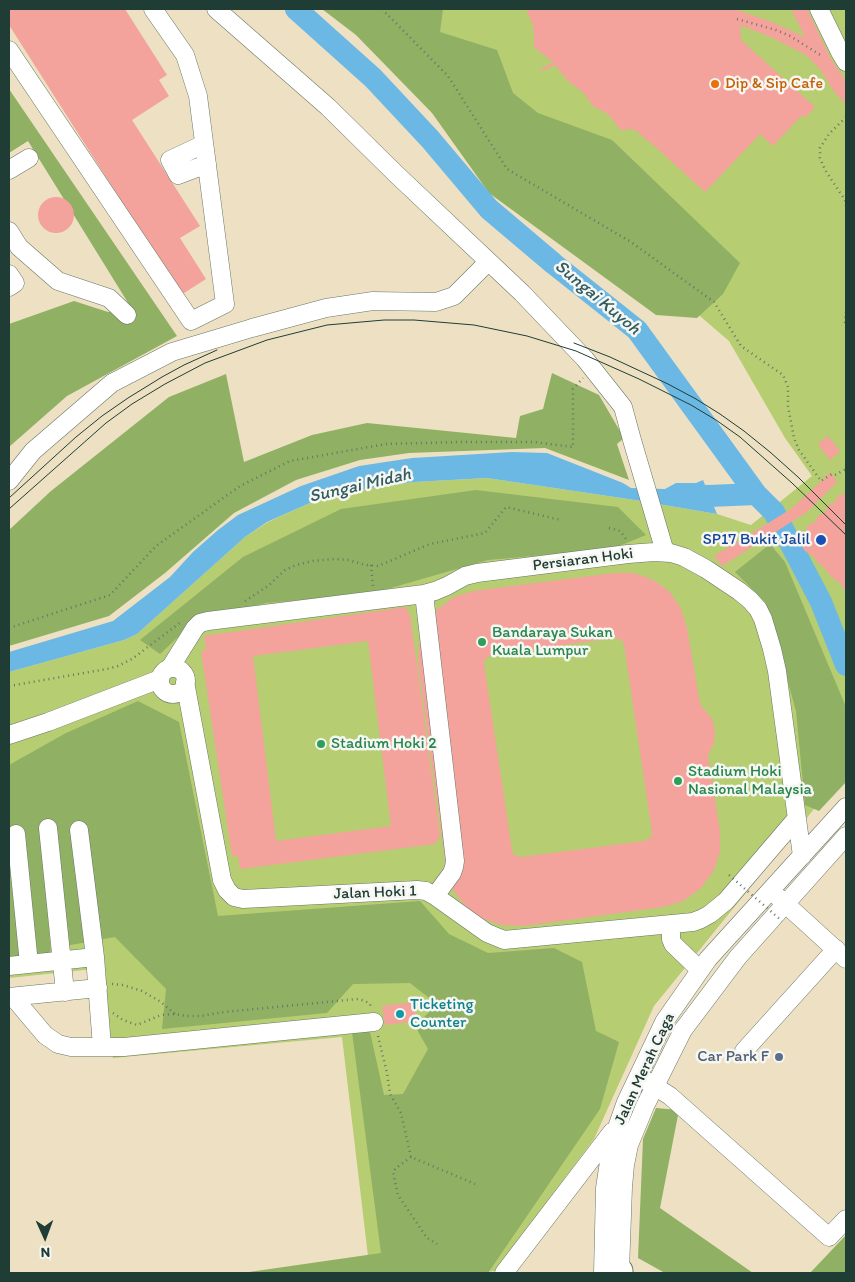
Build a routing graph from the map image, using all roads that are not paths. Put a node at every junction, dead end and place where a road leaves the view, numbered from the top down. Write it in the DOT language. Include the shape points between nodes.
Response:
graph roads {
  1 [pos="153,9"];
  2 [pos="216,9"];
  3 [pos="819,9"];
  4 [pos="9,50"];
  5 [pos="846,62"];
  6 [pos="204,144"];
  7 [pos="29,158"];
  8 [pos="207,164"];
  9 [pos="9,170"];
  10 [pos="9,231"];
  11 [pos="488,262"];
  12 [pos="9,274"];
  13 [pos="9,287"];
  14 [pos="128,314"];
  15 [pos="9,481"];
  16 [pos="665,552"];
  17 [pos="424,594"];
  18 [pos="165,673"];
  19 [pos="48,722"];
  20 [pos="9,735"];
  21 [pos="9,747"];
  22 [pos="843,811"];
  23 [pos="797,818"];
  24 [pos="48,828"];
  25 [pos="79,830"];
  26 [pos="16,834"];
  27 [pos="846,836"];
  28 [pos="802,856"];
  29 [pos="771,890"];
  30 [pos="436,896"];
  31 [pos="784,913"];
  32 [pos="671,924"];
  33 [pos="841,954"];
  34 [pos="95,957"];
  35 [pos="61,960"];
  36 [pos="29,964"];
  37 [pos="9,966"];
  38 [pos="700,970"];
  39 [pos="98,988"];
  40 [pos="64,992"];
  41 [pos="11,997"];
  42 [pos="374,1022"];
  43 [pos="102,1047"];
  44 [pos="744,1051"];
  45 [pos="638,1076"];
  46 [pos="655,1085"];
  47 [pos="618,1124"];
  48 [pos="846,1219"];
  49 [pos="504,1273"];
  50 [pos="610,1273"];
  1 -- 6 [label="street" via="185,55 198,96"];
  2 -- 11 [label="street" via="328,107"];
  3 -- 5 [label="street"];
  4 -- 8 [label="street" via="191,321 225,304"];
  6 -- 8 [label="street"];
  6 -- 8 [label="street" via="170,160 178,175"];
  7 -- 9 [label="street"];
  10 -- 14 [label="street" via="19,247 58,281 110,298"];
  11 -- 15 [label="street" via="454,296 436,302 372,301 326,308 172,352 112,383 32,451"];
  11 -- 16 [label="street" via="592,367 624,406"];
  12 -- 13 [label="street" via="15,283"];
  16 -- 17 [label="street, Persiaran Hoki" via="477,573"];
  16 -- 23 [label="street, Persiaran Hoki" via="692,561 739,591 763,619 777,672"];
  17 -- 18 [label="street, Persiaran Hoki" via="208,620 195,628"];
  17 -- 30 [label="street" via="455,861 452,873"];
  18 -- 19 [label="street"];
  18 -- 30 [label="street, Jalan Hoki 1" via="160,683 164,690 179,692 185,682 222,880 234,897 407,889 426,891"];
  19 -- 20 [label="street"];
  19 -- 21 [label="street"];
  22 -- 28 [label="street, Jalan Merah Caga"];
  23 -- 28 [label="street, Persiaran Hoki"];
  23 -- 32 [label="street, Jalan Hoki 1" via="718,908 693,922"];
  24 -- 35 [label="street"];
  25 -- 34 [label="street"];
  26 -- 36 [label="street"];
  27 -- 31 [label="street, Jalan Merah Caga"];
  28 -- 29 [label="street, Jalan Merah Caga"];
  29 -- 31 [label="street"];
  29 -- 38 [label="street, Jalan Merah Caga"];
  30 -- 32 [label="street, Jalan Hoki 1" via="487,933 504,940"];
  31 -- 33 [label="street"];
  31 -- 46 [label="street, Jalan Merah Caga" via="738,957 683,1030"];
  32 -- 38 [label="street" via="673,944"];
  33 -- 44 [label="street"];
  34 -- 35 [label="street"];
  34 -- 39 [label="street"];
  35 -- 36 [label="street"];
  35 -- 40 [label="street"];
  36 -- 37 [label="street"];
  38 -- 45 [label="street, Jalan Merah Caga" via="664,1022"];
  39 -- 40 [label="street"];
  39 -- 43 [label="street"];
  40 -- 41 [label="street"];
  41 -- 43 [label="street" via="45,1035 58,1044"];
  42 -- 43 [label="street"];
  45 -- 46 [label="street"];
  45 -- 47 [label="street, Jalan Merah Caga"];
  46 -- 48 [label="street" via="829,1237"];
  46 -- 50 [label="street, Jalan Merah Caga" via="628,1151"];
  47 -- 49 [label="street"];
  47 -- 50 [label="street, Jalan Merah Caga" via="605,1188"];
}
